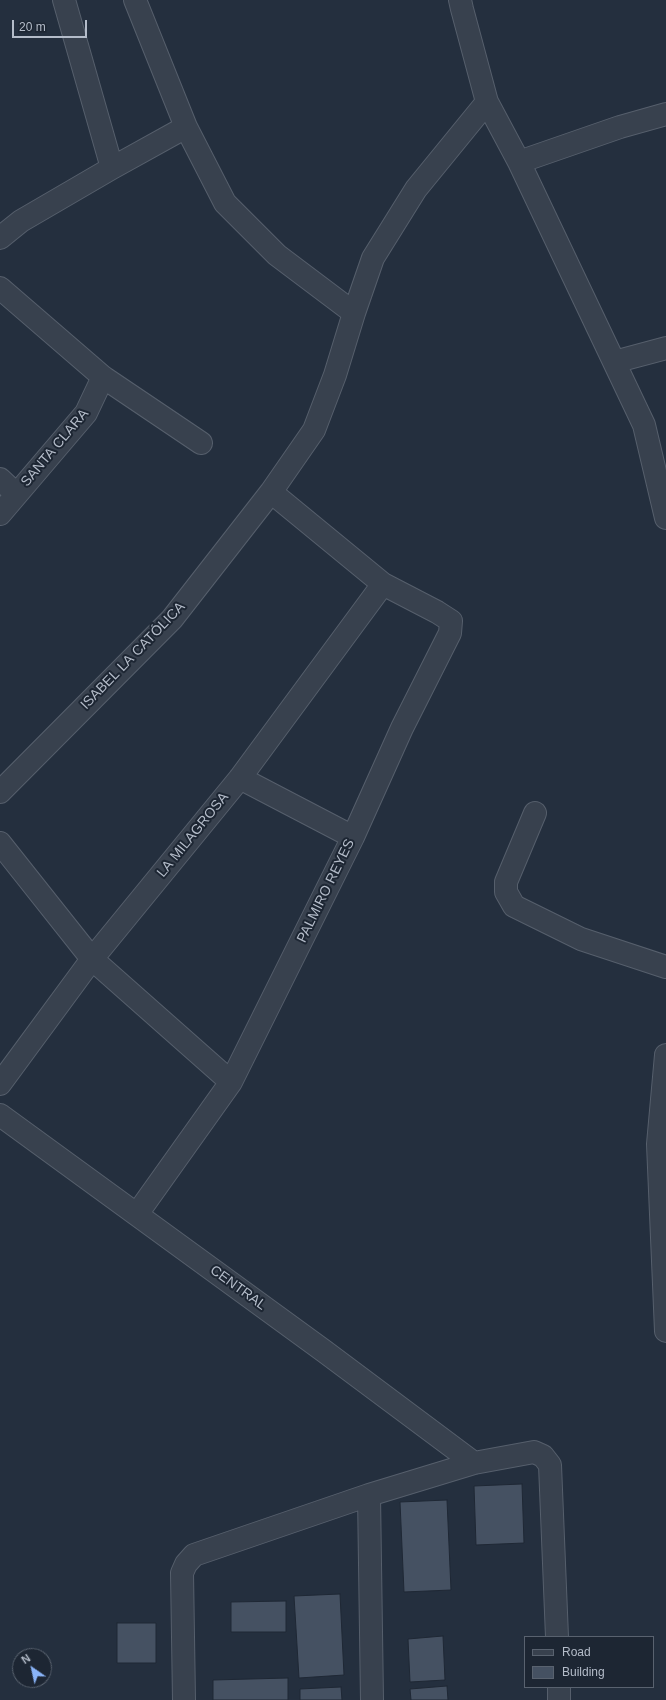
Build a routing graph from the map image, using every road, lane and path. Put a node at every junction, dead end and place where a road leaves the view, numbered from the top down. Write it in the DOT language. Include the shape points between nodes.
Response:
graph roads {
  1 [pos="64,0"];
  2 [pos="135,0"];
  3 [pos="460,0"];
  4 [pos="487,102"];
  5 [pos="666,114"];
  6 [pos="186,127"];
  7 [pos="519,162"];
  8 [pos="112,168"];
  9 [pos="0,238"];
  10 [pos="0,288"];
  11 [pos="354,313"];
  12 [pos="666,348"];
  13 [pos="614,362"];
  14 [pos="103,377"];
  15 [pos="201,443"];
  16 [pos="0,479"];
  17 [pos="271,492"];
  18 [pos="16,494"];
  19 [pos="0,514"];
  20 [pos="666,518"];
  21 [pos="383,584"];
  22 [pos="240,778"];
  23 [pos="0,792"];
  24 [pos="535,813"];
  25 [pos="353,837"];
  26 [pos="0,843"];
  27 [pos="92,959"];
  28 [pos="666,967"];
  29 [pos="666,1055"];
  30 [pos="231,1082"];
  31 [pos="0,1084"];
  32 [pos="0,1116"];
  33 [pos="137,1214"];
  34 [pos="666,1331"];
  35 [pos="474,1463"];
  36 [pos="369,1495"];
  37 [pos="557,1636"];
  38 [pos="559,1688"];
  39 [pos="184,1700"];
  40 [pos="372,1700"];
  41 [pos="559,1700"];
  1 -- 8 [label="street"];
  2 -- 6 [label="street"];
  3 -- 4 [label="street"];
  4 -- 7 [label="street"];
  4 -- 11 [label="street, ISABEL LA CATÓLICA" via="416,189 373,258"];
  5 -- 7 [label="street" via="620,126"];
  6 -- 8 [label="street"];
  6 -- 11 [label="street" via="225,203 277,255"];
  7 -- 13 [label="street"];
  8 -- 9 [label="street" via="21,221"];
  10 -- 14 [label="street"];
  11 -- 17 [label="street, ISABEL LA CATÓLICA" via="335,375 314,430"];
  12 -- 13 [label="street"];
  13 -- 20 [label="street" via="644,425"];
  14 -- 15 [label="street"];
  14 -- 18 [label="street, SANTA CLARA" via="86,413"];
  16 -- 18 [label="street"];
  17 -- 21 [label="street"];
  17 -- 23 [label="street, ISABEL LA CATÓLICA" via="172,619"];
  18 -- 19 [label="street, SANTA CLARA"];
  21 -- 22 [label="street, LA MILAGROSA"];
  21 -- 25 [label="street, PALMIRO REYES" via="451,622 450,633 402,728"];
  22 -- 25 [label="street"];
  22 -- 27 [label="street, LA MILAGROSA"];
  24 -- 28 [label="street" via="506,882 506,892 514,906 581,939"];
  25 -- 30 [label="street, PALMIRO REYES"];
  26 -- 27 [label="street"];
  27 -- 30 [label="street"];
  27 -- 31 [label="street, LA MILAGROSA"];
  29 -- 34 [label="street" via="658,1144"];
  30 -- 33 [label="street, PALMIRO REYES"];
  32 -- 33 [label="street, CENTRAL"];
  33 -- 35 [label="street, CENTRAL"];
  35 -- 36 [label="street"];
  35 -- 37 [label="street" via="534,1452 543,1456 550,1465"];
  36 -- 39 [label="street" via="194,1555 182,1574"];
  36 -- 40 [label="street"];
  38 -- 41 [label="street"];
}
